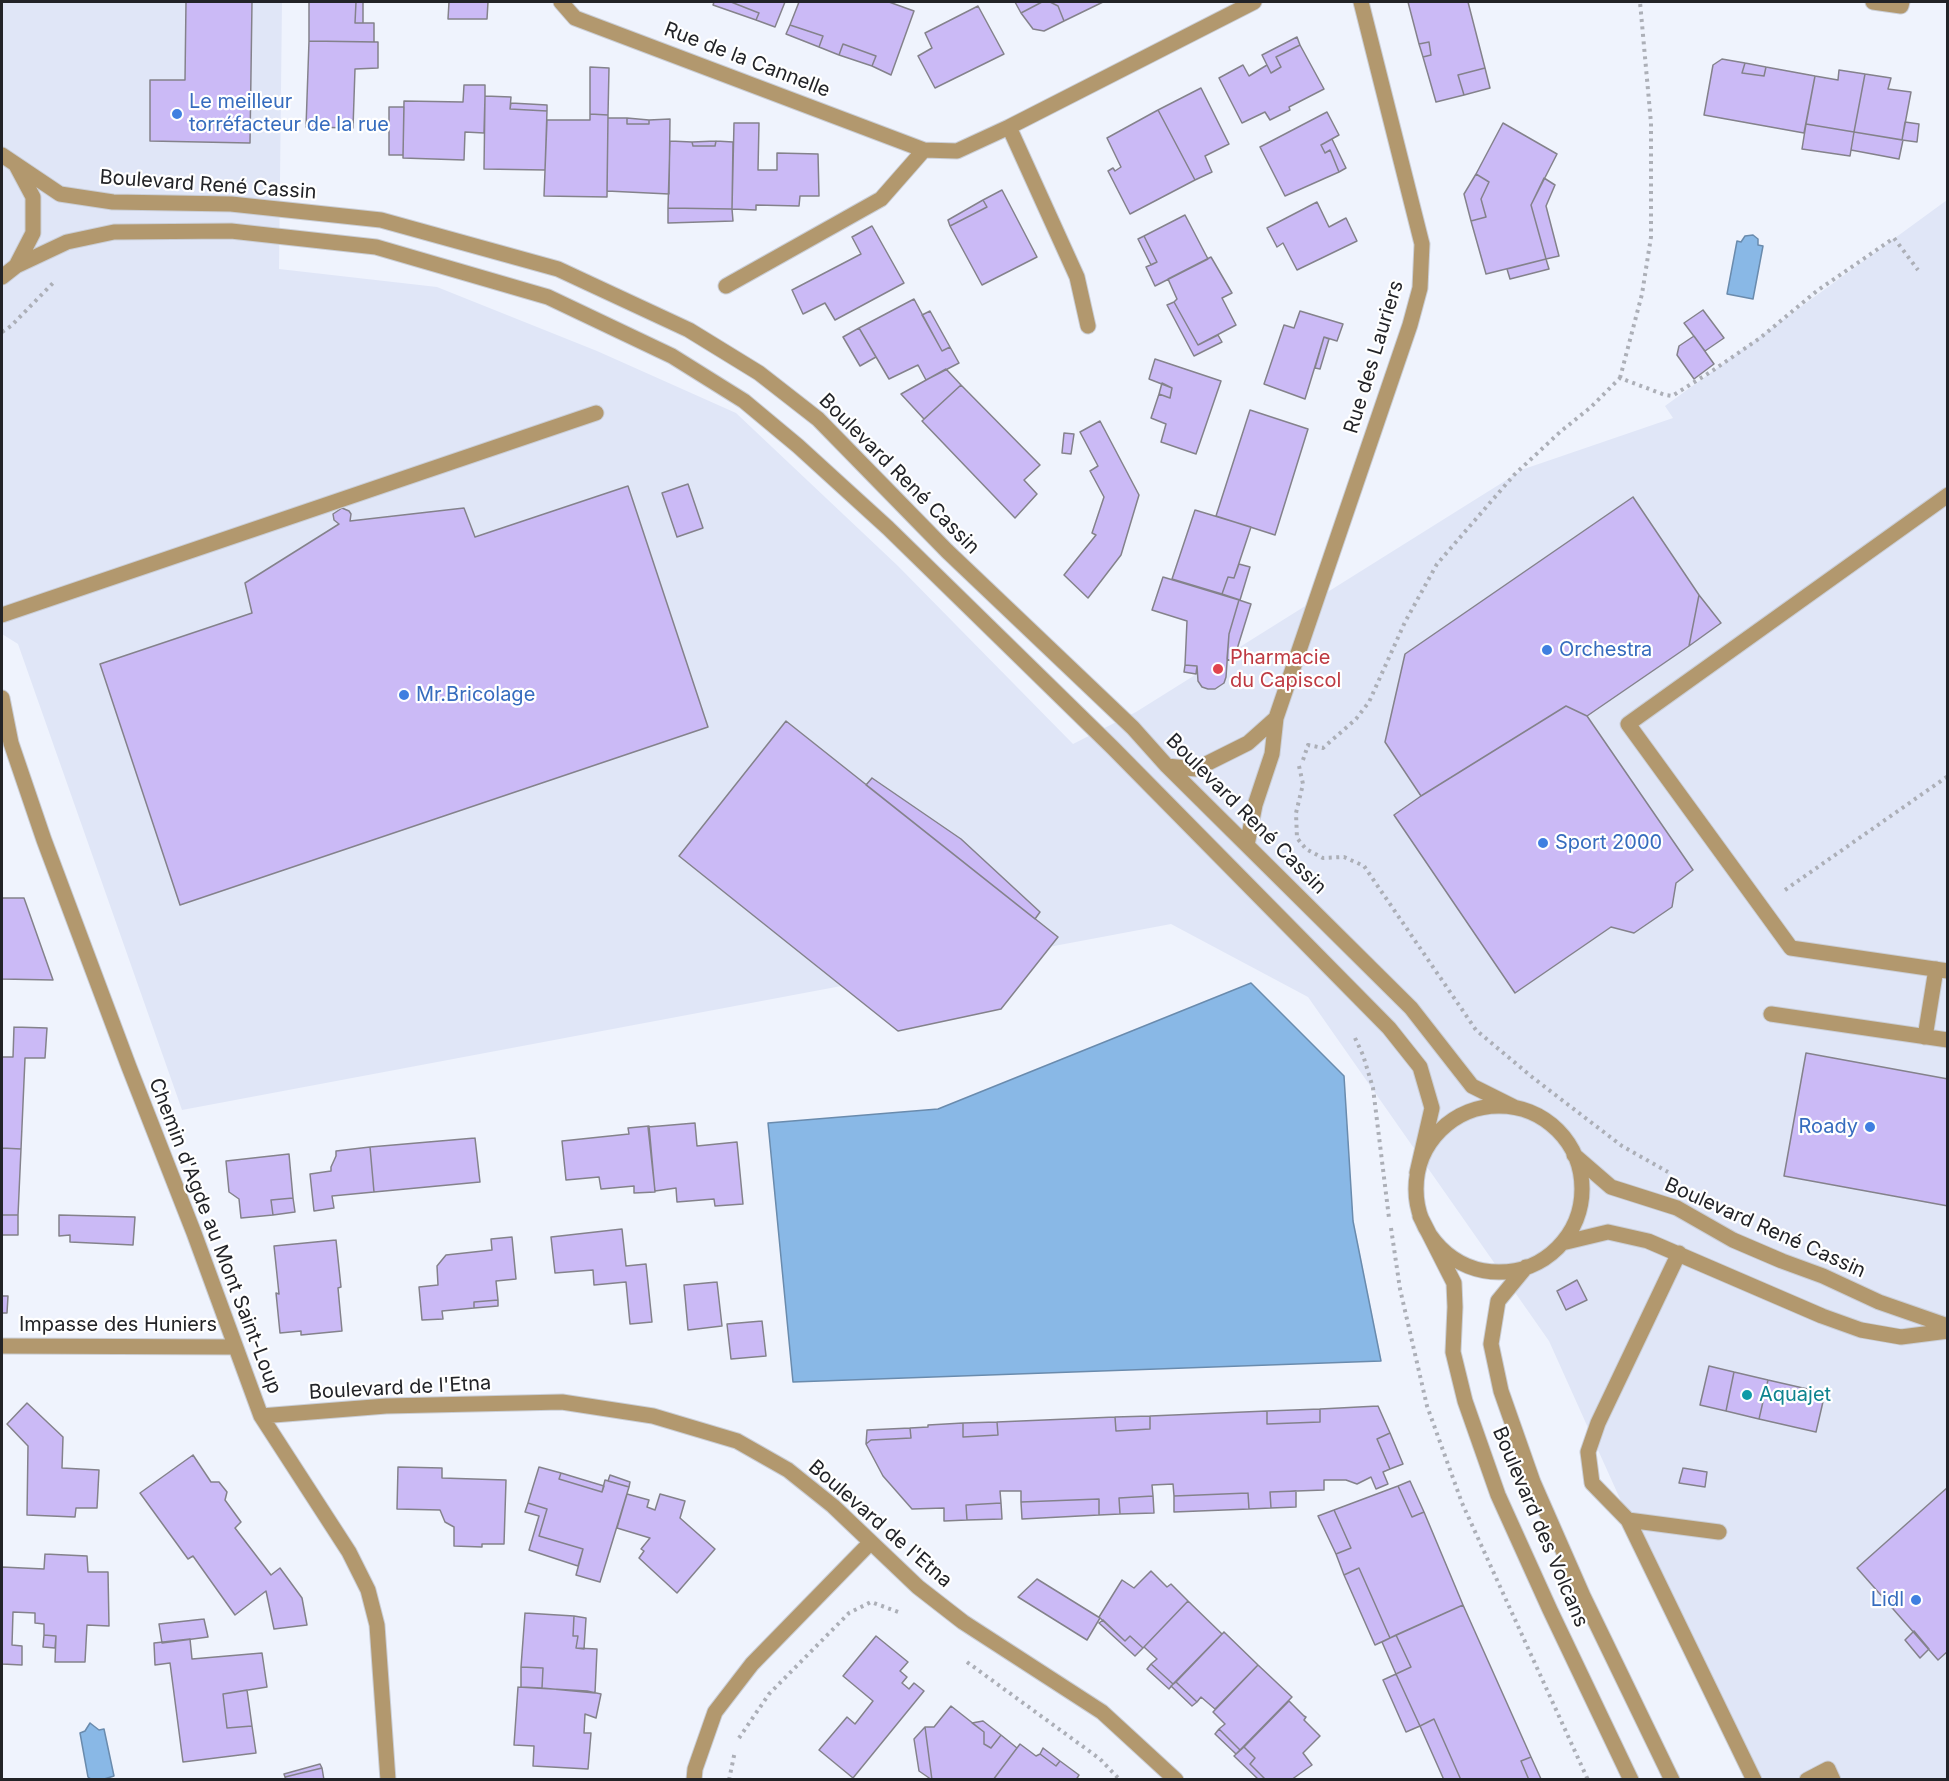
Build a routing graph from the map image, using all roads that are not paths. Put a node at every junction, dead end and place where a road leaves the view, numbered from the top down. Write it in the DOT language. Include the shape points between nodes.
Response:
graph roads {
  1 [pos="561,2"];
  2 [pos="1254,2"];
  3 [pos="1361,2"];
  4 [pos="1873,2"];
  5 [pos="1902,2"];
  6 [pos="1010,127"];
  7 [pos="924,150"];
  8 [pos="2,155"];
  9 [pos="15,164"];
  10 [pos="16,266"];
  11 [pos="2,277"];
  12 [pos="726,286"];
  13 [pos="1088,326"];
  14 [pos="596,413"];
  15 [pos="1947,495"];
  16 [pos="2,615"];
  17 [pos="2,698"];
  18 [pos="1276,718"];
  19 [pos="1167,766"];
  20 [pos="1247,845"];
  21 [pos="1942,970"];
  22 [pos="1771,1014"];
  23 [pos="1925,1037"];
  24 [pos="1947,1040"];
  25 [pos="1514,1107"];
  26 [pos="1574,1155"];
  27 [pos="1417,1173"];
  28 [pos="1420,1216"];
  29 [pos="1562,1243"];
  30 [pos="1679,1253"];
  31 [pos="1526,1267"];
  32 [pos="1947,1326"];
  33 [pos="1947,1331"];
  34 [pos="2,1346"];
  35 [pos="235,1347"];
  36 [pos="261,1416"];
  37 [pos="1628,1520"];
  38 [pos="1719,1532"];
  39 [pos="871,1542"];
  40 [pos="388,1779"];
  41 [pos="694,1779"];
  42 [pos="1176,1779"];
  43 [pos="1631,1779"];
  44 [pos="1672,1779"];
  45 [pos="1755,1779"];
  46 [pos="1807,1779"];
  47 [pos="1833,1779"];
  1 -- 7 [label="street, Rue de la Cannelle" via="575,18"];
  2 -- 6 [label="street, Rue de la Cannelle"];
  3 -- 18 [label="street, Rue des Lauriers" via="1422,244 1420,288"];
  4 -- 5 [label="street" via="1901,6"];
  6 -- 7 [label="street, Rue de la Cannelle" via="957,151"];
  6 -- 13 [label="street" via="1077,277"];
  7 -- 12 [label="street" via="881,199"];
  8 -- 9 [label="street, Boulevard René Cassin"];
  9 -- 10 [label="street" via="33,197 33,233"];
  9 -- 19 [label="street, Boulevard René Cassin" via="60,195 112,202 231,204 381,220 558,269 688,330 759,373 818,419"];
  10 -- 11 [label="street"];
  10 -- 27 [label="street" via="67,242 114,232 231,231 376,247 548,297 672,356 744,400 896,536 1113,748 1389,1028 1420,1067 1432,1108"];
  14 -- 16 [label="street"];
  15 -- 21 [label="street" via="1628,724 1791,948"];
  17 -- 35 [label="street, Chemin d'Agde au Mont Saint-Loup" via="11,743 44,840"];
  18 -- 19 [label="street, Rue des Lauriers" via="1248,743 1196,770"];
  18 -- 20 [label="street, Rue des Lauriers" via="1272,754"];
  19 -- 20 [label="street, Boulevard René Cassin"];
  20 -- 25 [label="street, Boulevard René Cassin" via="1411,1008 1472,1086"];
  21 -- 23 [label="street"];
  22 -- 23 [label="street"];
  23 -- 24 [label="street"];
  25 -- 26 [label="street" via="1539,1116 1560,1132"];
  25 -- 27 [label="street" via="1488,1106 1463,1114 1442,1128 1425,1149"];
  26 -- 29 [label="street" via="1581,1178 1581,1201 1575,1223"];
  26 -- 32 [label="street, Boulevard René Cassin" via="1611,1187 1677,1208 1782,1262"];
  27 -- 28 [label="street"];
  28 -- 31 [label="street" via="1432,1239 1451,1257 1475,1269 1500,1272"];
  28 -- 43 [label="street, Boulevard des Volcans" via="1454,1283 1453,1352 1465,1401 1498,1495"];
  29 -- 30 [label="street" via="1608,1232"];
  29 -- 31 [label="street" via="1545,1258"];
  30 -- 33 [label="street" via="1861,1330 1901,1337"];
  30 -- 37 [label="street" via="1588,1452 1592,1483"];
  31 -- 44 [label="street, Boulevard des Volcans" via="1498,1301 1491,1344 1500,1391 1537,1492 1583,1596"];
  34 -- 35 [label="street, Impasse des Huniers"];
  35 -- 36 [label="street, Chemin d'Agde au Mont Saint-Loup"];
  36 -- 39 [label="street, Boulevard de l'Etna" via="386,1406 562,1402 653,1416 737,1441 788,1470"];
  36 -- 40 [label="street, Chemin d'Agde au Mont Saint-Loup" via="349,1552 368,1590 377,1625"];
  37 -- 38 [label="street"];
  37 -- 45 [label="street"];
  39 -- 41 [label="street" via="752,1664 716,1712"];
  39 -- 42 [label="street, Boulevard de l'Etna" via="918,1587 963,1622 1102,1712"];
  46 -- 47 [label="street" via="1828,1769"];
}
